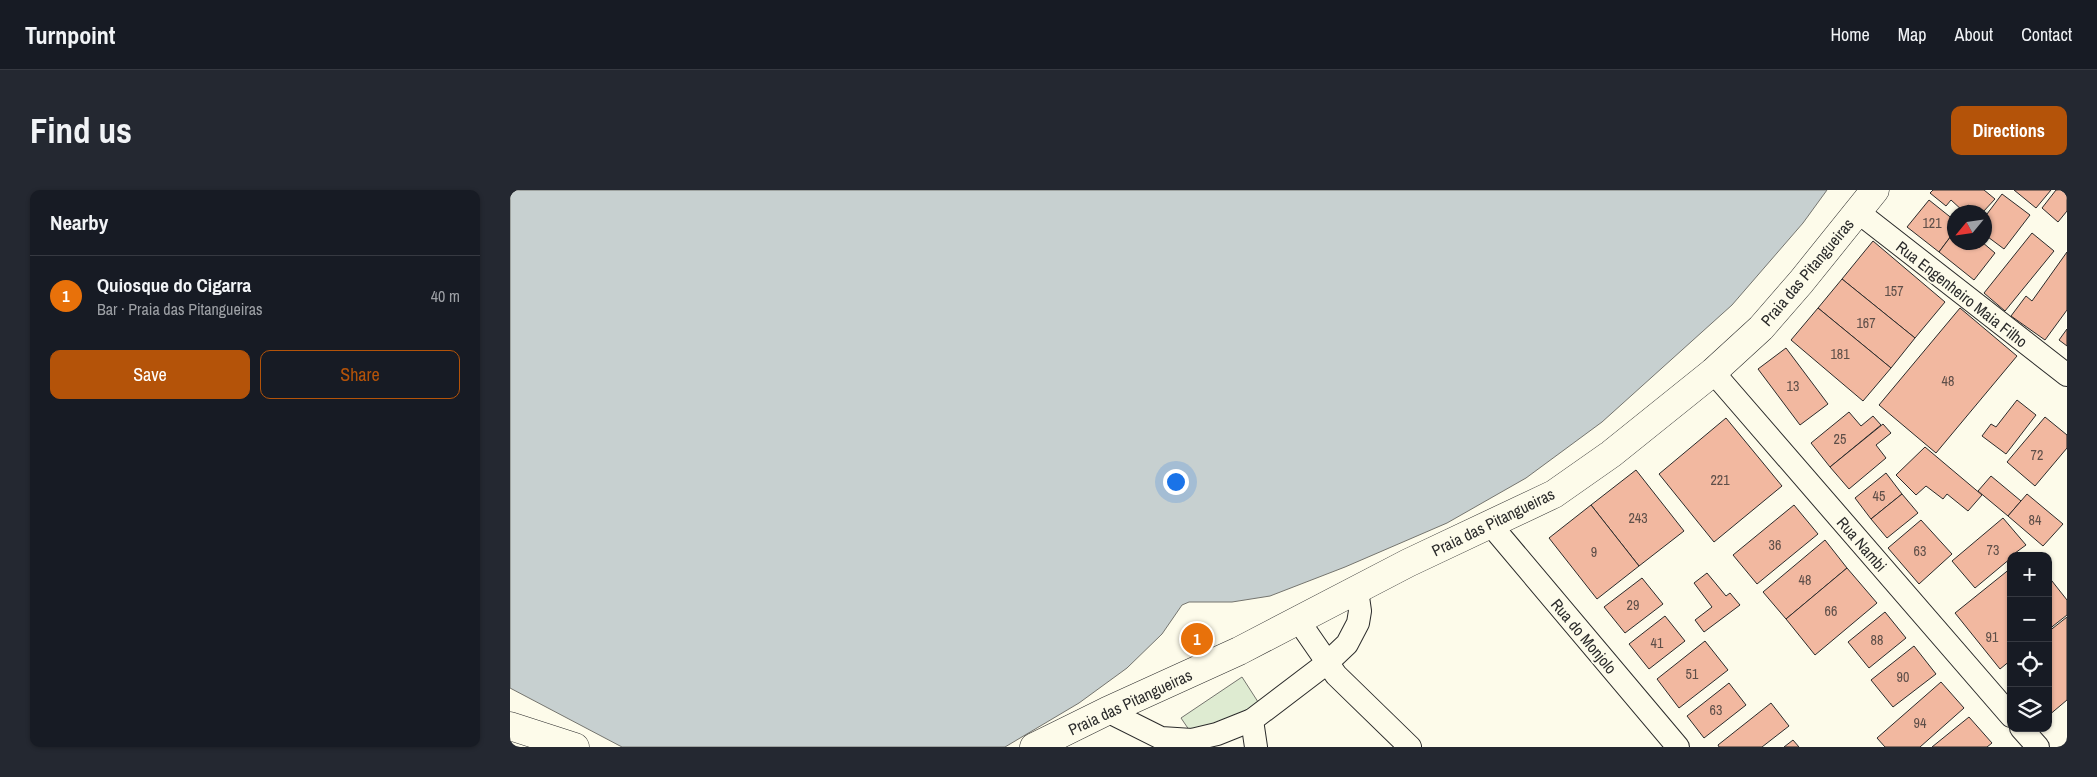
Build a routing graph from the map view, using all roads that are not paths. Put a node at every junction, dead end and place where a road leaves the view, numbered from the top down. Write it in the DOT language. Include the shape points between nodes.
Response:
graph roads {
  1 [pos="1875,190"];
  2 [pos="1858,212"];
  3 [pos="1712,372"];
  4 [pos="2067,375"];
  5 [pos="1490,524"];
  6 [pos="1357,590"];
  7 [pos="1298,620"];
  8 [pos="1327,663"];
  9 [pos="1107,711"];
  10 [pos="2007,711"];
  11 [pos="1252,720"];
  12 [pos="510,726"];
  13 [pos="2025,732"];
  14 [pos="575,747"];
  15 [pos="1034,747"];
  16 [pos="1256,747"];
  17 [pos="1410,747"];
  18 [pos="1678,747"];
  19 [pos="2038,747"];
  1 -- 2 [label="main road, Praia das Pitangueiras"];
  2 -- 3 [label="main road, Praia das Pitangueiras" via="1761,328"];
  2 -- 4 [label="street, Rua Engenheiro Maia Filho"];
  3 -- 5 [label="main road, Praia das Pitangueiras" via="1610,454 1554,494"];
  3 -- 10 [label="street, Rua Nambi"];
  5 -- 6 [label="main road, Praia das Pitangueiras"];
  5 -- 18 [label="street, Rua do Monjolo"];
  6 -- 7 [label="main road, Praia das Pitangueiras"];
  6 -- 8 [label="street" via="1358,623 1347,644"];
  7 -- 8 [label="street"];
  7 -- 9 [label="main road, Praia das Pitangueiras" via="1239,651"];
  8 -- 11 [label="street"];
  8 -- 17 [label="street"];
  9 -- 11 [label="street" via="1161,738 1192,740"];
  9 -- 15 [label="main road, Praia das Pitangueiras"];
  11 -- 16 [label="street"];
  12 -- 14 [label="main road"];
  13 -- 19 [label="street"];
}
